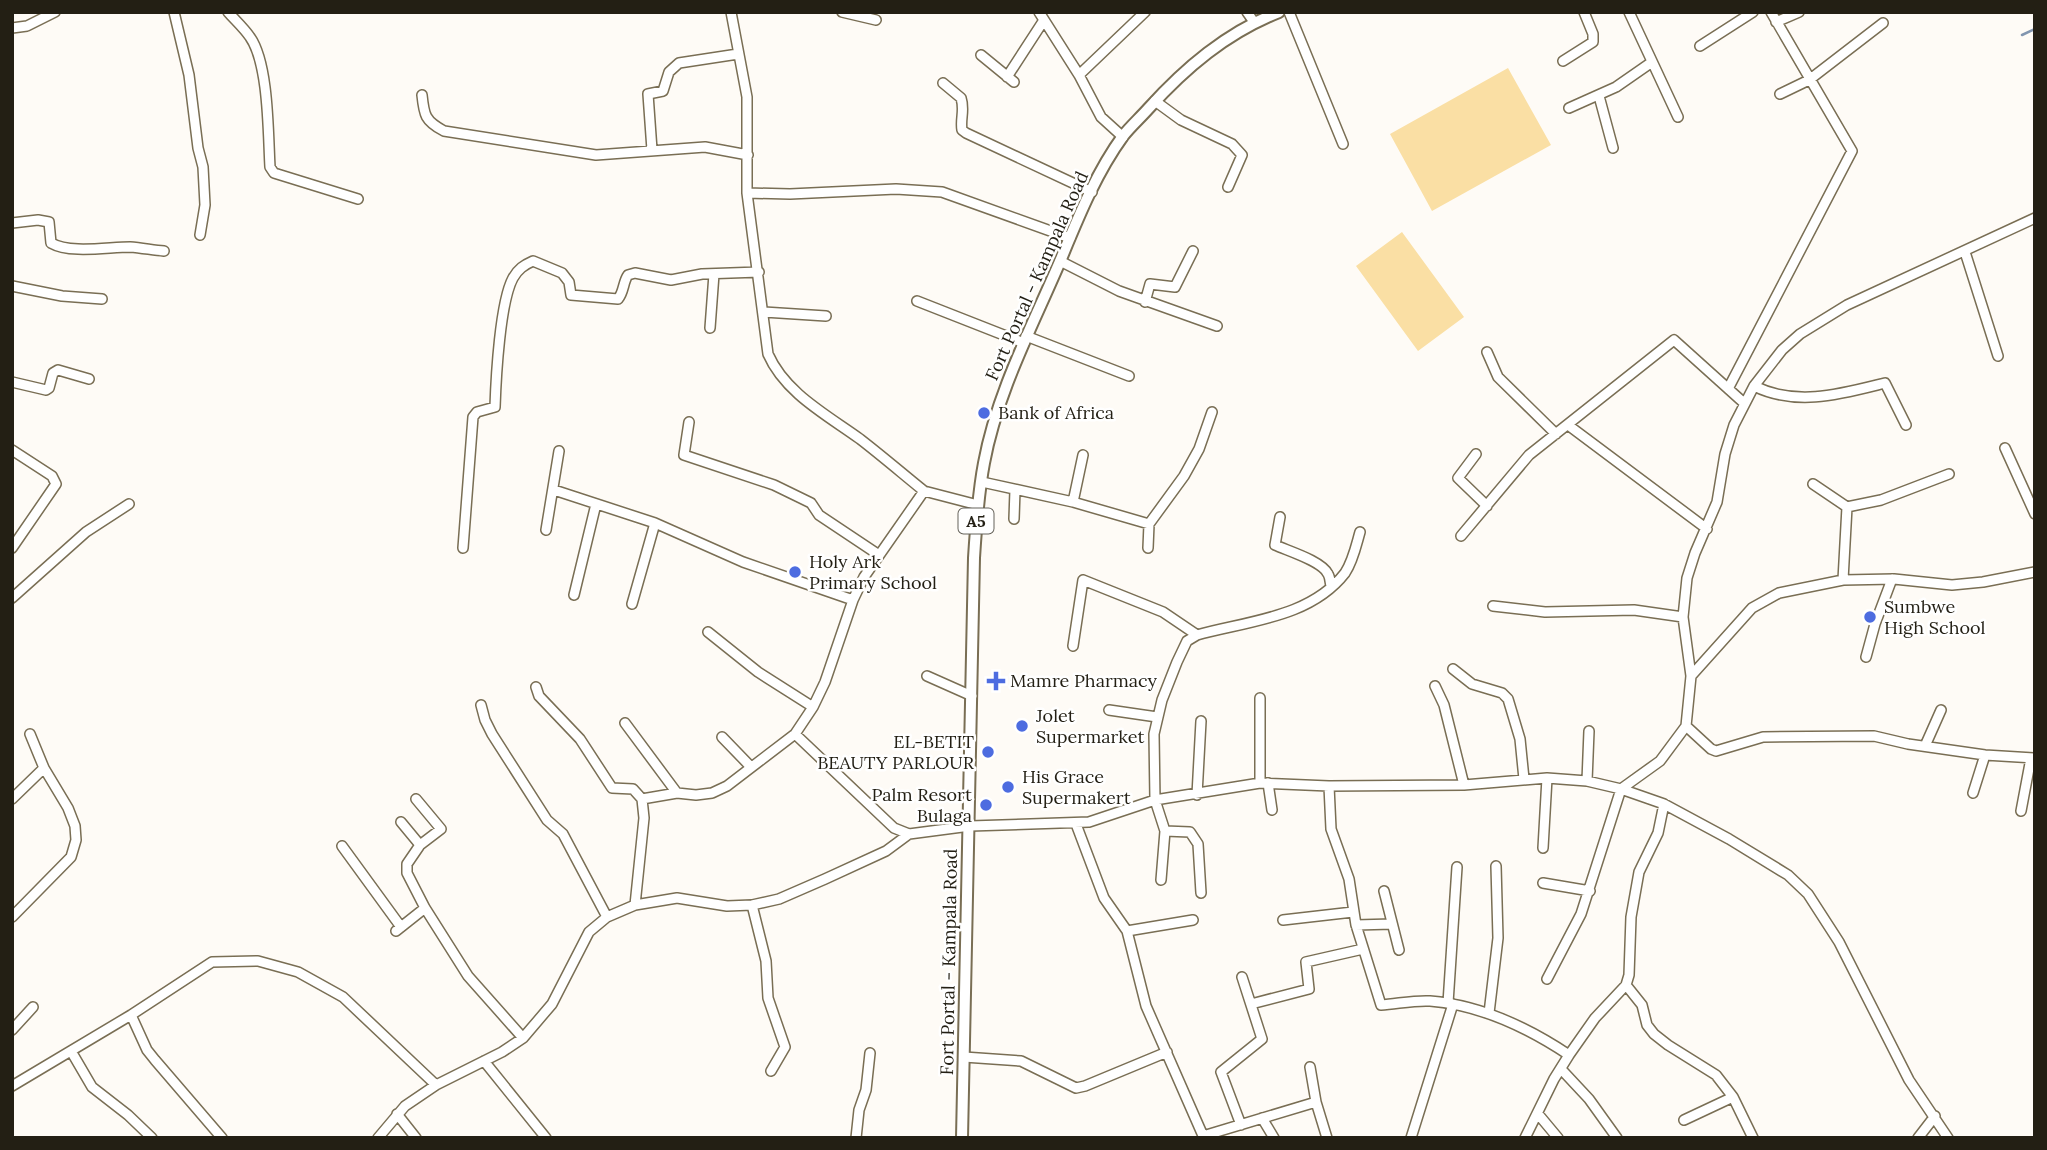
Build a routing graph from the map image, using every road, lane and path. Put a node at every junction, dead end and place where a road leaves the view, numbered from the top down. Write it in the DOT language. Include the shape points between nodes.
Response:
graph roads {
  1 [pos="55,12"];
  2 [pos="174,12"];
  3 [pos="228,12"];
  4 [pos="731,12"];
  5 [pos="842,12"];
  6 [pos="1144,12"];
  7 [pos="1279,12"];
  8 [pos="1289,12"];
  9 [pos="1584,12"];
  10 [pos="1629,12"];
  11 [pos="1753,12"];
  12 [pos="1771,12"];
  13 [pos="1799,12"];
  14 [pos="1250,15"];
  15 [pos="1041,16"];
  16 [pos="876,20"];
  17 [pos="1776,22"];
  18 [pos="1884,23"];
  19 [pos="12,28"];
  20 [pos="1700,46"];
  21 [pos="738,54"];
  22 [pos="981,55"];
  23 [pos="1563,61"];
  24 [pos="1653,62"];
  25 [pos="1079,75"];
  26 [pos="1810,80"];
  27 [pos="943,83"];
  28 [pos="422,94"];
  29 [pos="1780,94"];
  30 [pos="1599,96"];
  31 [pos="1155,102"];
  32 [pos="1569,108"];
  33 [pos="1678,117"];
  34 [pos="1123,137"];
  35 [pos="1343,144"];
  36 [pos="1613,148"];
  37 [pos="652,150"];
  38 [pos="748,155"];
  39 [pos="1228,187"];
  40 [pos="1092,192"];
  41 [pos="747,193"];
  42 [pos="358,199"];
  43 [pos="2035,218"];
  44 [pos="12,223"];
  45 [pos="200,235"];
  46 [pos="1070,238"];
  47 [pos="1193,250"];
  48 [pos="164,251"];
  49 [pos="1965,252"];
  50 [pos="1060,261"];
  51 [pos="759,272"];
  52 [pos="714,274"];
  53 [pos="12,286"];
  54 [pos="102,299"];
  55 [pos="917,301"];
  56 [pos="1145,302"];
  57 [pos="764,313"];
  58 [pos="826,316"];
  59 [pos="1217,326"];
  60 [pos="710,328"];
  61 [pos="1025,339"];
  62 [pos="1487,352"];
  63 [pos="1998,356"];
  64 [pos="1129,376"];
  65 [pos="89,379"];
  66 [pos="12,382"];
  67 [pos="1754,386"];
  68 [pos="1728,387"];
  69 [pos="1744,403"];
  70 [pos="1212,412"];
  71 [pos="689,422"];
  72 [pos="1568,425"];
  73 [pos="1906,425"];
  74 [pos="1556,434"];
  75 [pos="2005,447"];
  76 [pos="12,450"];
  77 [pos="559,451"];
  78 [pos="1476,454"];
  79 [pos="1083,455"];
  80 [pos="1949,474"];
  81 [pos="982,482"];
  82 [pos="1813,484"];
  83 [pos="554,490"];
  84 [pos="1016,490"];
  85 [pos="924,491"];
  86 [pos="1073,502"];
  87 [pos="596,503"];
  88 [pos="129,505"];
  89 [pos="978,505"];
  90 [pos="1487,506"];
  91 [pos="1847,507"];
  92 [pos="2035,514"];
  93 [pos="1280,517"];
  94 [pos="1014,519"];
  95 [pos="655,523"];
  96 [pos="1149,524"];
  97 [pos="1707,529"];
  98 [pos="546,530"];
  99 [pos="1360,532"];
  100 [pos="1461,536"];
  101 [pos="12,548"];
  102 [pos="463,548"];
  103 [pos="1148,548"];
  104 [pos="879,555"];
  105 [pos="2035,572"];
  106 [pos="1892,579"];
  107 [pos="1843,580"];
  108 [pos="1331,586"];
  109 [pos="574,595"];
  110 [pos="12,598"];
  111 [pos="853,600"];
  112 [pos="632,604"];
  113 [pos="1493,606"];
  114 [pos="1684,617"];
  115 [pos="708,632"];
  116 [pos="1197,635"];
  117 [pos="1073,646"];
  118 [pos="1866,657"];
  119 [pos="1453,669"];
  120 [pos="927,676"];
  121 [pos="1691,676"];
  122 [pos="1435,686"];
  123 [pos="536,687"];
  124 [pos="972,696"];
  125 [pos="1259,698"];
  126 [pos="481,705"];
  127 [pos="813,707"];
  128 [pos="1109,710"];
  129 [pos="1941,710"];
  130 [pos="1157,717"];
  131 [pos="1201,721"];
  132 [pos="625,723"];
  133 [pos="1685,726"];
  134 [pos="1589,732"];
  135 [pos="30,734"];
  136 [pos="795,734"];
  137 [pos="722,737"];
  138 [pos="1925,746"];
  139 [pos="1985,755"];
  140 [pos="2033,758"];
  141 [pos="750,766"];
  142 [pos="44,768"];
  143 [pos="1547,778"];
  144 [pos="1524,779"];
  145 [pos="1587,781"];
  146 [pos="1264,783"];
  147 [pos="1464,785"];
  148 [pos="1329,786"];
  149 [pos="1621,789"];
  150 [pos="677,793"];
  151 [pos="1973,793"];
  152 [pos="1197,795"];
  153 [pos="12,799"];
  154 [pos="416,799"];
  155 [pos="642,799"];
  156 [pos="1155,800"];
  157 [pos="1664,804"];
  158 [pos="1272,810"];
  159 [pos="2021,811"];
  160 [pos="401,822"];
  161 [pos="1076,824"];
  162 [pos="970,826"];
  163 [pos="1164,831"];
  164 [pos="909,834"];
  165 [pos="420,845"];
  166 [pos="342,846"];
  167 [pos="1543,848"];
  168 [pos="1496,866"];
  169 [pos="1457,867"];
  170 [pos="1161,880"];
  171 [pos="1543,883"];
  172 [pos="1384,891"];
  173 [pos="1590,891"];
  174 [pos="1201,893"];
  175 [pos="635,905"];
  176 [pos="752,905"];
  177 [pos="425,908"];
  178 [pos="1353,912"];
  179 [pos="12,917"];
  180 [pos="607,917"];
  181 [pos="1193,920"];
  182 [pos="1283,920"];
  183 [pos="1356,925"];
  184 [pos="1392,925"];
  185 [pos="1127,931"];
  186 [pos="1363,949"];
  187 [pos="1399,950"];
  188 [pos="1242,977"];
  189 [pos="1547,979"];
  190 [pos="1626,985"];
  191 [pos="1450,1003"];
  192 [pos="1251,1004"];
  193 [pos="33,1007"];
  194 [pos="1489,1013"];
  195 [pos="131,1015"];
  196 [pos="12,1030"];
  197 [pos="523,1038"];
  198 [pos="71,1051"];
  199 [pos="1167,1052"];
  200 [pos="870,1053"];
  201 [pos="1569,1055"];
  202 [pos="964,1057"];
  203 [pos="484,1061"];
  204 [pos="1310,1067"];
  205 [pos="1560,1069"];
  206 [pos="771,1072"];
  207 [pos="436,1085"];
  208 [pos="12,1086"];
  209 [pos="1733,1097"];
  210 [pos="1316,1102"];
  211 [pos="397,1114"];
  212 [pos="1538,1114"];
  213 [pos="1935,1116"];
  214 [pos="1262,1118"];
  215 [pos="1684,1120"];
  216 [pos="1241,1125"];
  217 [pos="1203,1137"];
  218 [pos="152,1138"];
  219 [pos="222,1138"];
  220 [pos="378,1138"];
  221 [pos="415,1138"];
  222 [pos="546,1138"];
  223 [pos="856,1138"];
  224 [pos="962,1138"];
  225 [pos="1274,1138"];
  226 [pos="1327,1138"];
  227 [pos="1411,1138"];
  228 [pos="1525,1138"];
  229 [pos="1558,1138"];
  230 [pos="1617,1138"];
  231 [pos="1753,1138"];
  232 [pos="1919,1138"];
  233 [pos="1948,1138"];
  1 -- 19 [label="street"];
  2 -- 45 [label="street" via="203,167 205,205"];
  3 -- 42 [label="street" via="252,39 259,62 274,173"];
  4 -- 21 [label="street"];
  5 -- 16 [label="street"];
  6 -- 25 [label="street"];
  7 -- 14 [label="main road, Fort Portal - Kampala Road / A5"];
  8 -- 35 [label="street"];
  9 -- 23 [label="street" via="1593,42"];
  10 -- 24 [label="street"];
  11 -- 20 [label="street"];
  12 -- 17 [label="street"];
  13 -- 17 [label="street"];
  14 -- 31 [label="main road, Fort Portal - Kampala Road / A5"];
  15 -- 22 [label="street" via="1010,80"];
  15 -- 25 [label="street"];
  17 -- 26 [label="street"];
  18 -- 26 [label="street"];
  21 -- 37 [label="street" via="679,63 668,72 663,91 648,94"];
  21 -- 38 [label="street" via="747,97"];
  24 -- 30 [label="street"];
  24 -- 33 [label="street"];
  25 -- 34 [label="street" via="1101,117"];
  26 -- 29 [label="street"];
  26 -- 68 [label="street" via="1852,151"];
  27 -- 40 [label="street" via="961,98 961,124 966,133"];
  28 -- 37 [label="street" via="431,124 444,131 596,155"];
  30 -- 32 [label="street"];
  30 -- 36 [label="street"];
  31 -- 34 [label="main road, Fort Portal - Kampala Road / A5"];
  31 -- 39 [label="street" via="1239,149 1242,155"];
  34 -- 40 [label="main road, Fort Portal - Kampala Road / A5"];
  37 -- 38 [label="street" via="705,147"];
  38 -- 41 [label="street"];
  40 -- 46 [label="main road, Fort Portal - Kampala Road / A5"];
  41 -- 46 [label="street" via="896,188 942,192"];
  41 -- 51 [label="street"];
  43 -- 49 [label="street"];
  44 -- 48 [label="street" via="49,222 51,243 57,246"];
  46 -- 50 [label="main road, Fort Portal - Kampala Road / A5"];
  47 -- 56 [label="street" via="1175,286 1150,284"];
  49 -- 63 [label="street"];
  49 -- 67 [label="street" via="1847,305 1800,334"];
  50 -- 56 [label="street"];
  50 -- 61 [label="main road, Fort Portal - Kampala Road / A5"];
  51 -- 52 [label="street"];
  51 -- 57 [label="street"];
  52 -- 60 [label="street"];
  52 -- 102 [label="street" via="671,280 635,273 625,279 618,299 610,299 571,295 562,273 533,261 520,267 506,299 495,407 473,417"];
  53 -- 54 [label="street"];
  55 -- 61 [label="street"];
  56 -- 59 [label="street"];
  57 -- 58 [label="street"];
  57 -- 85 [label="street" via="768,354 778,373 813,406"];
  61 -- 64 [label="street"];
  61 -- 81 [label="main road, Fort Portal - Kampala Road / A5" via="996,418"];
  62 -- 74 [label="street" via="1499,377"];
  65 -- 66 [label="street" via="58,370 46,390"];
  67 -- 69 [label="street"];
  67 -- 73 [label="street" via="1767,393 1809,399 1885,383"];
  68 -- 69 [label="street"];
  68 -- 72 [label="street" via="1674,340"];
  69 -- 97 [label="street" via="1731,433"];
  70 -- 96 [label="street" via="1184,476"];
  71 -- 104 [label="street" via="684,455 774,485 811,503 818,515"];
  72 -- 74 [label="street"];
  72 -- 97 [label="street"];
  74 -- 90 [label="street" via="1529,455"];
  75 -- 92 [label="street"];
  76 -- 101 [label="street" via="56,484"];
  77 -- 83 [label="street"];
  78 -- 90 [label="street" via="1458,478"];
  79 -- 86 [label="street"];
  80 -- 91 [label="street" via="1881,500"];
  81 -- 84 [label="street"];
  81 -- 89 [label="main road, Fort Portal - Kampala Road / A5"];
  82 -- 91 [label="street"];
  83 -- 87 [label="street"];
  83 -- 98 [label="street"];
  84 -- 86 [label="street"];
  84 -- 94 [label="street"];
  85 -- 89 [label="street"];
  85 -- 104 [label="street"];
  86 -- 96 [label="street"];
  87 -- 95 [label="street"];
  87 -- 109 [label="street"];
  88 -- 110 [label="street" via="86,531"];
  89 -- 124 [label="main road, Fort Portal - Kampala Road / A5"];
  90 -- 100 [label="street"];
  91 -- 107 [label="street"];
  93 -- 108 [label="street" via="1275,545 1324,569"];
  95 -- 111 [label="street" via="743,562"];
  95 -- 112 [label="street"];
  96 -- 103 [label="street"];
  97 -- 114 [label="street" via="1687,578"];
  99 -- 108 [label="street" via="1344,573"];
  104 -- 111 [label="street"];
  105 -- 106 [label="street" via="1952,584"];
  106 -- 107 [label="street"];
  106 -- 118 [label="street"];
  107 -- 121 [label="street" via="1763,600"];
  108 -- 116 [label="street" via="1302,607"];
  111 -- 127 [label="street"];
  113 -- 114 [label="street" via="1545,612 1634,610"];
  114 -- 121 [label="street"];
  115 -- 127 [label="street"];
  116 -- 117 [label="street" via="1163,612 1083,580"];
  116 -- 130 [label="street" via="1182,651"];
  119 -- 144 [label="street" via="1472,684 1502,693 1507,699 1520,739"];
  120 -- 124 [label="street"];
  121 -- 133 [label="street"];
  122 -- 147 [label="street"];
  123 -- 155 [label="street" via="580,739 612,788 633,789"];
  124 -- 162 [label="main road, Fort Portal - Kampala Road / A5"];
  125 -- 146 [label="street"];
  126 -- 180 [label="street" via="492,734 547,820 562,834"];
  127 -- 136 [label="street"];
  128 -- 130 [label="street"];
  129 -- 138 [label="street"];
  130 -- 156 [label="street"];
  131 -- 152 [label="street"];
  132 -- 150 [label="street"];
  133 -- 138 [label="street" via="1717,751 1763,737 1795,736 1874,736"];
  133 -- 149 [label="street" via="1660,761"];
  134 -- 145 [label="street"];
  135 -- 142 [label="street"];
  136 -- 141 [label="street"];
  136 -- 164 [label="street" via="894,828"];
  137 -- 141 [label="street"];
  138 -- 139 [label="street"];
  139 -- 140 [label="street"];
  139 -- 151 [label="street"];
  140 -- 159 [label="street"];
  141 -- 150 [label="street" via="712,793"];
  142 -- 153 [label="street"];
  142 -- 179 [label="street" via="68,808 75,826 75,847 71,857"];
  143 -- 144 [label="street"];
  143 -- 145 [label="street"];
  143 -- 167 [label="street"];
  144 -- 147 [label="street"];
  145 -- 149 [label="street"];
  146 -- 148 [label="street"];
  146 -- 152 [label="street"];
  146 -- 158 [label="street"];
  147 -- 148 [label="street"];
  148 -- 178 [label="street" via="1331,830 1349,879"];
  149 -- 157 [label="street"];
  149 -- 173 [label="street"];
  150 -- 155 [label="street"];
  152 -- 156 [label="street"];
  154 -- 165 [label="street" via="441,828"];
  155 -- 175 [label="street"];
  156 -- 161 [label="street"];
  156 -- 163 [label="street"];
  157 -- 190 [label="street" via="1658,833 1639,872"];
  157 -- 213 [label="street" via="1788,875 1808,894 1839,942 1909,1080"];
  160 -- 165 [label="street"];
  161 -- 162 [label="street"];
  161 -- 185 [label="street" via="1104,898"];
  162 -- 164 [label="street"];
  162 -- 202 [label="main road, Fort Portal - Kampala Road / A5"];
  163 -- 170 [label="street"];
  163 -- 174 [label="street" via="1189,832 1198,844"];
  164 -- 176 [label="street" via="886,851 825,879"];
  165 -- 177 [label="street" via="406,869"];
  166 -- 177 [label="street" via="398,929"];
  168 -- 194 [label="street" via="1498,938"];
  169 -- 191 [label="street"];
  171 -- 173 [label="street"];
  172 -- 184 [label="street"];
  173 -- 189 [label="street"];
  175 -- 176 [label="street" via="677,898"];
  175 -- 180 [label="street"];
  176 -- 206 [label="street" via="766,961 768,998 785,1047"];
  177 -- 197 [label="street" via="468,975"];
  178 -- 182 [label="street"];
  178 -- 183 [label="street"];
  180 -- 197 [label="street" via="589,932 552,1004"];
  181 -- 185 [label="street"];
  183 -- 184 [label="street"];
  183 -- 186 [label="street"];
  184 -- 187 [label="street"];
  185 -- 199 [label="street" via="1146,1006"];
  186 -- 191 [label="street" via="1381,1005 1427,1000"];
  186 -- 192 [label="street" via="1306,962 1309,989"];
  188 -- 192 [label="street"];
  190 -- 201 [label="street"];
  190 -- 209 [label="street" via="1642,1005 1654,1034 1716,1075"];
  191 -- 194 [label="street"];
  191 -- 227 [label="street"];
  192 -- 216 [label="street" via="1262,1039 1221,1072"];
  193 -- 196 [label="street"];
  194 -- 201 [label="street" via="1531,1031"];
  195 -- 198 [label="street"];
  195 -- 207 [label="street" via="212,962 258,961 298,972 342,997"];
  195 -- 219 [label="street" via="147,1050"];
  197 -- 203 [label="street"];
  198 -- 208 [label="street"];
  198 -- 218 [label="street" via="92,1087"];
  199 -- 202 [label="street" via="1076,1088 1021,1061"];
  199 -- 217 [label="street"];
  200 -- 223 [label="street"];
  201 -- 205 [label="street"];
  202 -- 224 [label="main road, Fort Portal - Kampala Road / A5"];
  203 -- 207 [label="street"];
  203 -- 222 [label="street"];
  204 -- 210 [label="street"];
  205 -- 212 [label="street"];
  205 -- 230 [label="street"];
  207 -- 211 [label="street"];
  209 -- 215 [label="street"];
  209 -- 231 [label="street"];
  210 -- 214 [label="street"];
  210 -- 226 [label="street"];
  211 -- 220 [label="street"];
  211 -- 221 [label="street"];
  212 -- 228 [label="street"];
  212 -- 229 [label="street"];
  213 -- 232 [label="street"];
  213 -- 233 [label="street"];
  214 -- 216 [label="street"];
  214 -- 225 [label="street"];
  216 -- 217 [label="street"];
}
